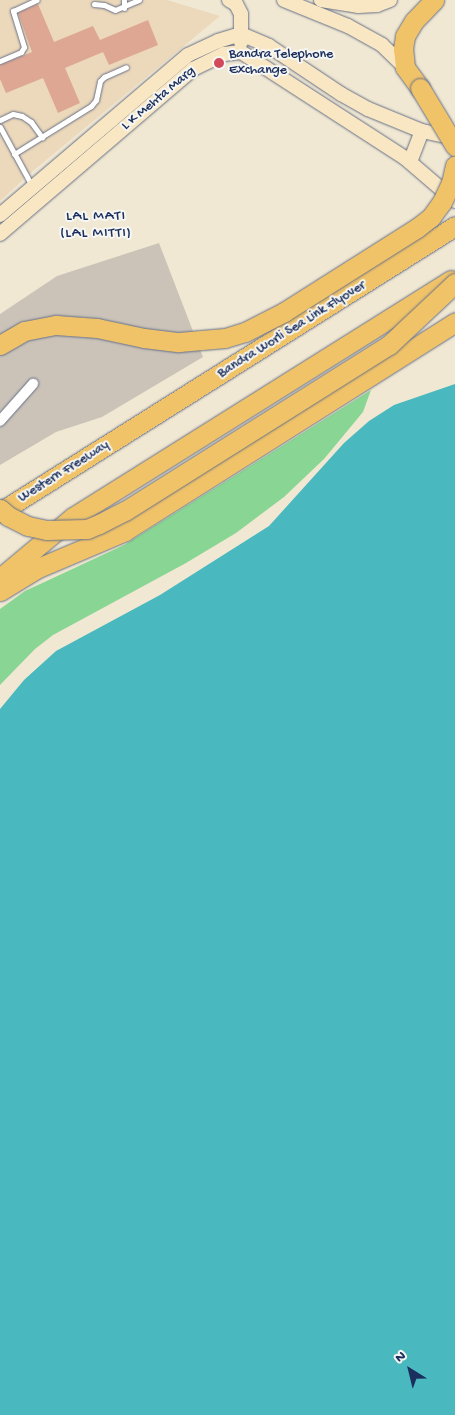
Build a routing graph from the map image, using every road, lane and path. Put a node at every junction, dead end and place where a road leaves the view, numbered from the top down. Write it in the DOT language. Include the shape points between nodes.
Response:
graph roads {
  1 [pos="37,0"];
  2 [pos="124,0"];
  3 [pos="139,0"];
  4 [pos="230,0"];
  5 [pos="284,0"];
  6 [pos="321,0"];
  7 [pos="390,0"];
  8 [pos="434,0"];
  9 [pos="94,4"];
  10 [pos="124,8"];
  11 [pos="241,34"];
  12 [pos="241,52"];
  13 [pos="0,61"];
  14 [pos="126,67"];
  15 [pos="405,67"];
  16 [pos="368,109"];
  17 [pos="0,120"];
  18 [pos="0,127"];
  19 [pos="357,128"];
  20 [pos="422,131"];
  21 [pos="42,137"];
  22 [pos="455,138"];
  23 [pos="455,146"];
  24 [pos="14,154"];
  25 [pos="410,162"];
  26 [pos="455,165"];
  27 [pos="33,187"];
  28 [pos="42,198"];
  29 [pos="455,201"];
  30 [pos="0,215"];
  31 [pos="455,226"];
  32 [pos="0,234"];
  33 [pos="455,278"];
  34 [pos="455,284"];
  35 [pos="455,322"];
  36 [pos="0,345"];
  37 [pos="33,384"];
  38 [pos="0,421"];
  39 [pos="128,433"];
  40 [pos="0,511"];
  41 [pos="0,578"];
  42 [pos="0,591"];
  1 -- 13 [label="lane" via="13,11 24,47 21,52"];
  2 -- 10 [label="lane"];
  3 -- 10 [label="lane"];
  4 -- 11 [label="main road" via="240,9"];
  5 -- 15 [label="main road" via="348,26 382,45"];
  6 -- 7 [label="main road" via="358,6"];
  8 -- 15 [label="highway" via="405,36"];
  9 -- 10 [label="lane" via="115,10"];
  11 -- 12 [label="main road"];
  11 -- 16 [label="main road" via="269,46"];
  11 -- 27 [label="main road, L K Mehta Marg" via="218,40 188,55"];
  12 -- 19 [label="main road"];
  12 -- 28 [label="main road, L K Mehta Marg" via="224,54 193,69"];
  14 -- 21 [label="lane" via="100,81 96,100 91,106"];
  15 -- 23 [label="highway, bridge"];
  16 -- 19 [label="main road"];
  16 -- 20 [label="main road"];
  17 -- 21 [label="lane" via="13,114 22,116"];
  18 -- 24 [label="lane"];
  19 -- 25 [label="main road"];
  20 -- 22 [label="main road"];
  20 -- 25 [label="main road"];
  21 -- 24 [label="lane"];
  24 -- 27 [label="lane"];
  25 -- 29 [label="main road"];
  26 -- 36 [label="highway, bridge" via="442,202 431,217 284,312 245,332 216,339 179,342 97,328 56,325 24,331"];
  27 -- 28 [label="lane"];
  27 -- 30 [label="main road, L K Mehta Marg"];
  28 -- 32 [label="main road, L K Mehta Marg"];
  31 -- 39 [label="highway, Bandra Worli Sea Link Flyover"];
  33 -- 41 [label="highway" via="73,517"];
  34 -- 40 [label="highway, bridge" via="389,345 125,511 99,524 87,529 47,530 28,526"];
  35 -- 42 [label="highway" via="125,531 38,568"];
  37 -- 38 [label="street"];
  39 -- 40 [label="highway, Western Freeway"];
}
